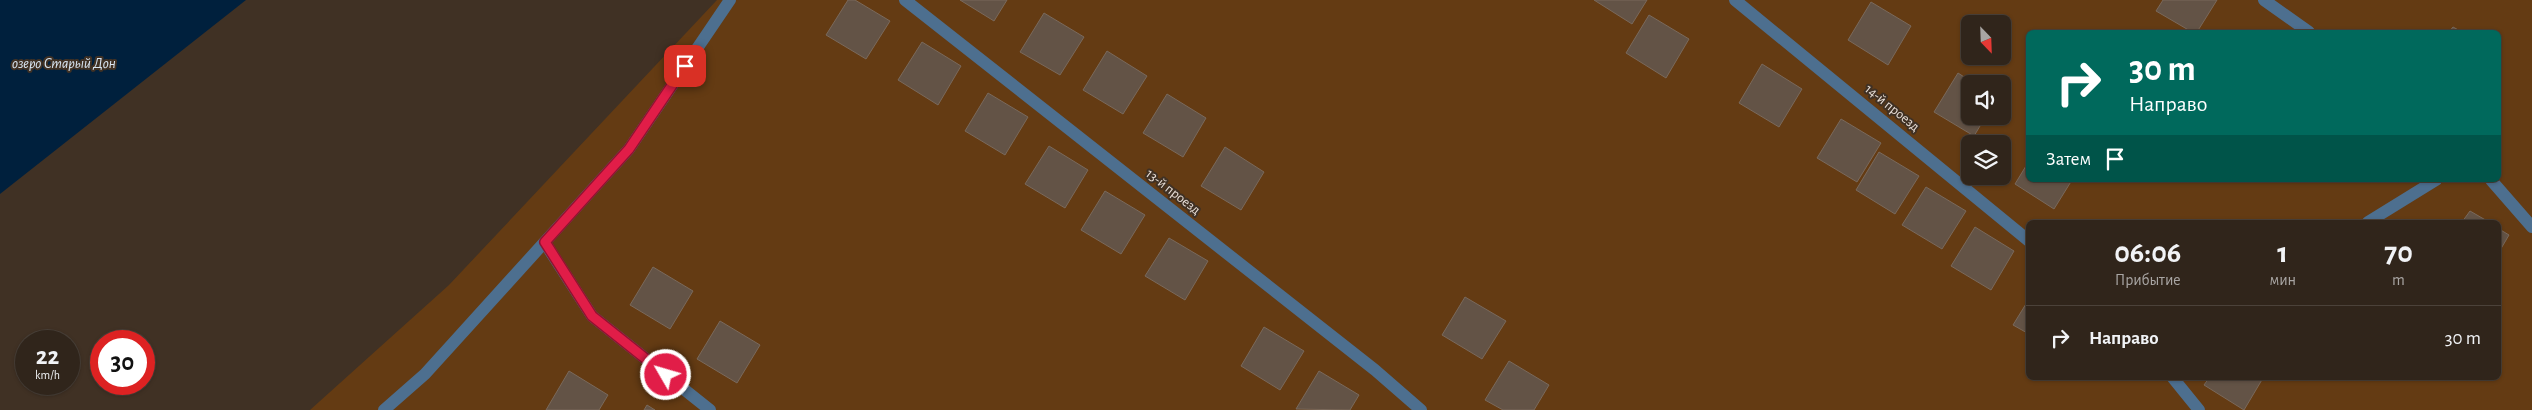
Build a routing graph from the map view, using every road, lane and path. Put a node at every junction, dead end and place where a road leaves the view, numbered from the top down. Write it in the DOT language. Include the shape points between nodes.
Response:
graph roads {
  1 [pos="730,0"];
  2 [pos="906,0"];
  3 [pos="1735,0"];
  4 [pos="2264,0"];
  5 [pos="2306,30"];
  6 [pos="2433,182"];
  7 [pos="2493,182"];
  8 [pos="2371,220"];
  9 [pos="2532,227"];
  10 [pos="2026,239"];
  11 [pos="545,242"];
  12 [pos="2175,380"];
  13 [pos="384,410"];
  14 [pos="710,410"];
  15 [pos="1421,410"];
  16 [pos="2199,410"];
  1 -- 11 [label="street" via="629,149"];
  2 -- 15 [label="street, 13-й проезд" via="1375,370"];
  3 -- 10 [label="street, 14-й проезд"];
  4 -- 5 [label="street"];
  6 -- 8 [label="street"];
  7 -- 9 [label="street"];
  11 -- 13 [label="street" via="425,374"];
  11 -- 14 [label="street" via="592,316"];
  12 -- 16 [label="street"];
}
